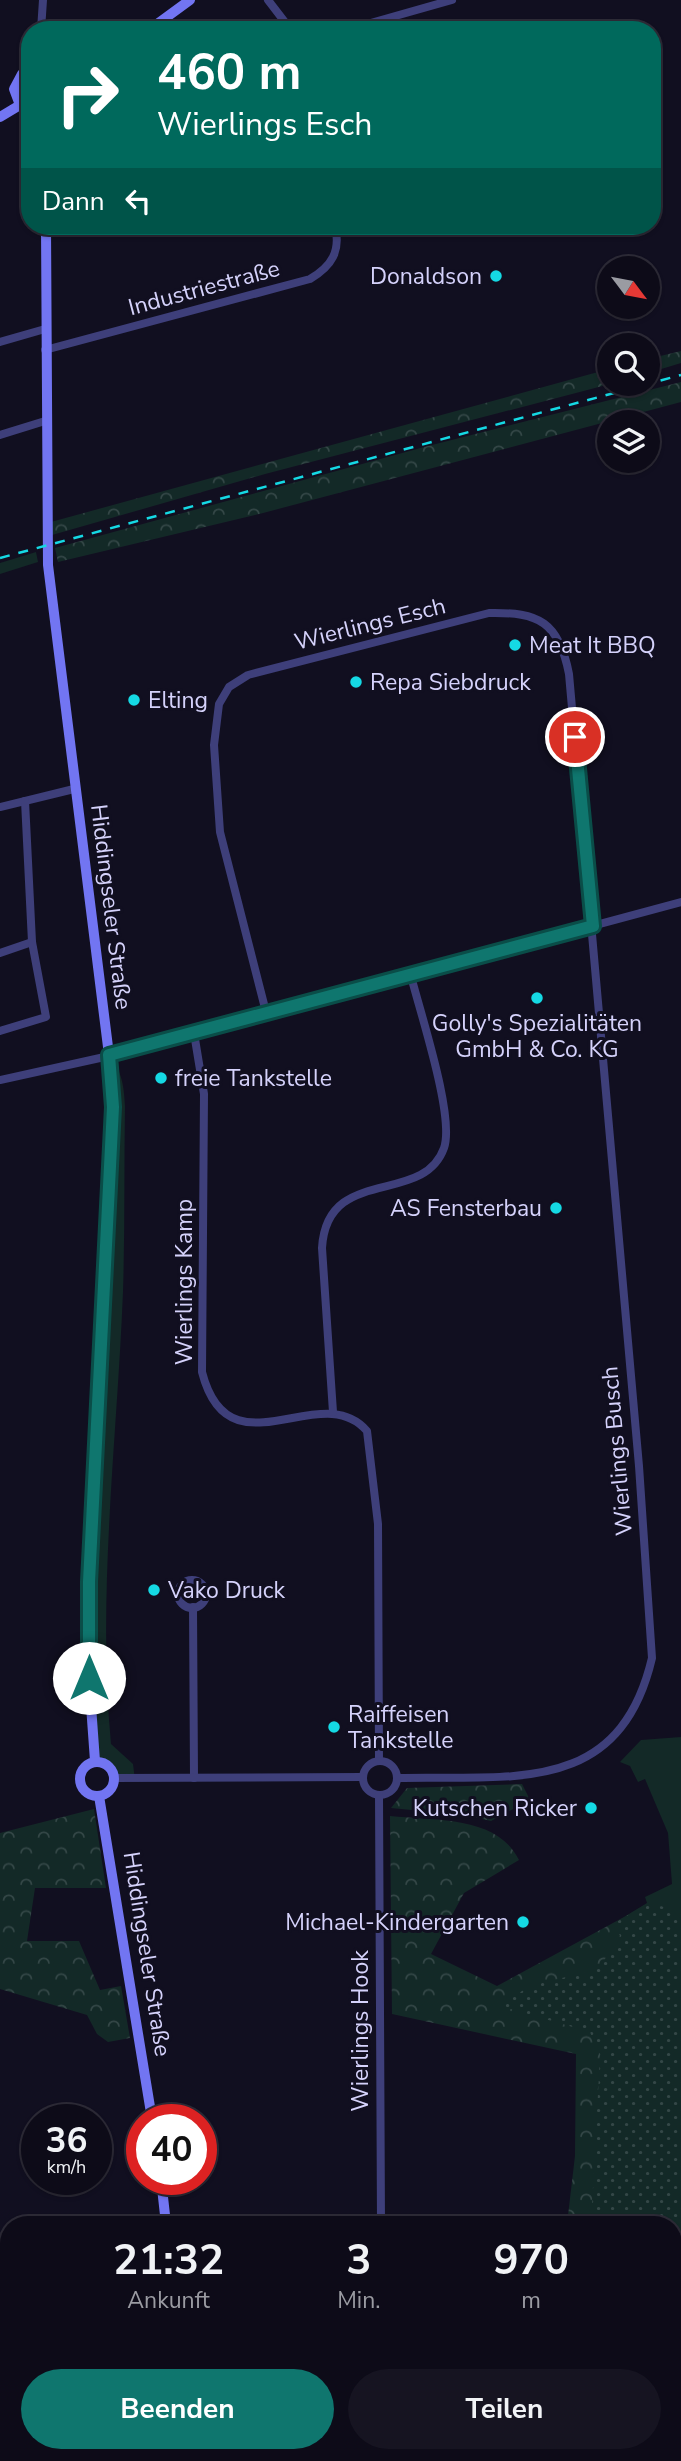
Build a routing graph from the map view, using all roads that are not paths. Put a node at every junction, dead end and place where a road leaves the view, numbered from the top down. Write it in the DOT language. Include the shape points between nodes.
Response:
graph roads {
  1 [pos="43,0"];
  2 [pos="190,0"];
  3 [pos="268,0"];
  4 [pos="452,0"];
  5 [pos="42,21"];
  6 [pos="161,21"];
  7 [pos="284,21"];
  8 [pos="378,21"];
  9 [pos="21,76"];
  10 [pos="21,100"];
  11 [pos="21,109"];
  12 [pos="0,117"];
  13 [pos="46,235"];
  14 [pos="336,235"];
  15 [pos="45,329"];
  16 [pos="0,342"];
  17 [pos="45,351"];
  18 [pos="45,421"];
  19 [pos="0,435"];
  20 [pos="74,789"];
  21 [pos="25,801"];
  22 [pos="0,807"];
  23 [pos="681,902"];
  24 [pos="593,926"];
  25 [pos="32,942"];
  26 [pos="0,953"];
  27 [pos="411,976"];
  28 [pos="266,1012"];
  29 [pos="0,1031"];
  30 [pos="194,1033"];
  31 [pos="109,1055"];
  32 [pos="0,1080"];
  33 [pos="334,1412"];
  34 [pos="193,1607"];
  35 [pos="95,1761"];
  36 [pos="379,1761"];
  37 [pos="363,1777"];
  38 [pos="114,1778"];
  39 [pos="397,1778"];
  40 [pos="194,1779"];
  41 [pos="379,1795"];
  42 [pos="99,1796"];
  43 [pos="150,2104"];
  44 [pos="163,2195"];
  45 [pos="165,2216"];
  46 [pos="382,2216"];
  1 -- 5 [label="street"];
  2 -- 6 [label="street"];
  3 -- 7 [label="street"];
  4 -- 8 [label="street"];
  9 -- 10 [label="street" via="14,89"];
  11 -- 12 [label="street"];
  13 -- 15 [label="street, Hiddingseler Straße"];
  14 -- 17 [label="street, Industriestraße" via="337,252 327,269 310,279"];
  15 -- 16 [label="street"];
  15 -- 17 [label="street, Hiddingseler Straße"];
  17 -- 18 [label="street, Hiddingseler Straße"];
  18 -- 19 [label="street"];
  18 -- 20 [label="street, Hiddingseler Straße" via="48,565"];
  20 -- 21 [label="street"];
  20 -- 31 [label="street, Hiddingseler Straße"];
  21 -- 22 [label="street"];
  21 -- 25 [label="street"];
  23 -- 24 [label="street"];
  24 -- 27 [label="street"];
  24 -- 28 [label="street, Wierlings Esch" via="569,674 564,650 551,627 534,617 489,613 248,675 229,687 219,704 214,746 220,832"];
  24 -- 39 [label="street, Wierlings Busch" via="652,1658 646,1682 623,1725 589,1756 564,1768 540,1775"];
  25 -- 26 [label="street"];
  25 -- 29 [label="street" via="46,1017"];
  27 -- 28 [label="street"];
  27 -- 33 [label="street" via="447,1121 444,1148 432,1168 414,1178 347,1199 325,1229 322,1248"];
  28 -- 30 [label="street"];
  30 -- 31 [label="street"];
  30 -- 33 [label="street, Wierlings Kamp" via="204,1094 202,1372 208,1395 240,1422 258,1424"];
  31 -- 32 [label="street"];
  31 -- 35 [label="street, Hiddingseler Straße" via="113,1107 89,1582"];
  33 -- 36 [label="street" via="358,1420 368,1431 378,1524"];
  34 -- 40 [label="street"];
  35 -- 38 [label="street" via="109,1766"];
  35 -- 42 [label="street" via="81,1772 80,1783 87,1793"];
  36 -- 37 [label="street" via="368,1766"];
  36 -- 39 [label="street" via="389,1764"];
  37 -- 40 [label="street"];
  37 -- 41 [label="street" via="367,1790"];
  38 -- 40 [label="street"];
  38 -- 42 [label="street" via="110,1790"];
  39 -- 41 [label="street" via="391,1791"];
  41 -- 46 [label="street, Wierlings Hook"];
  42 -- 43 [label="street, Hiddingseler Straße"];
  44 -- 45 [label="street"];
}
